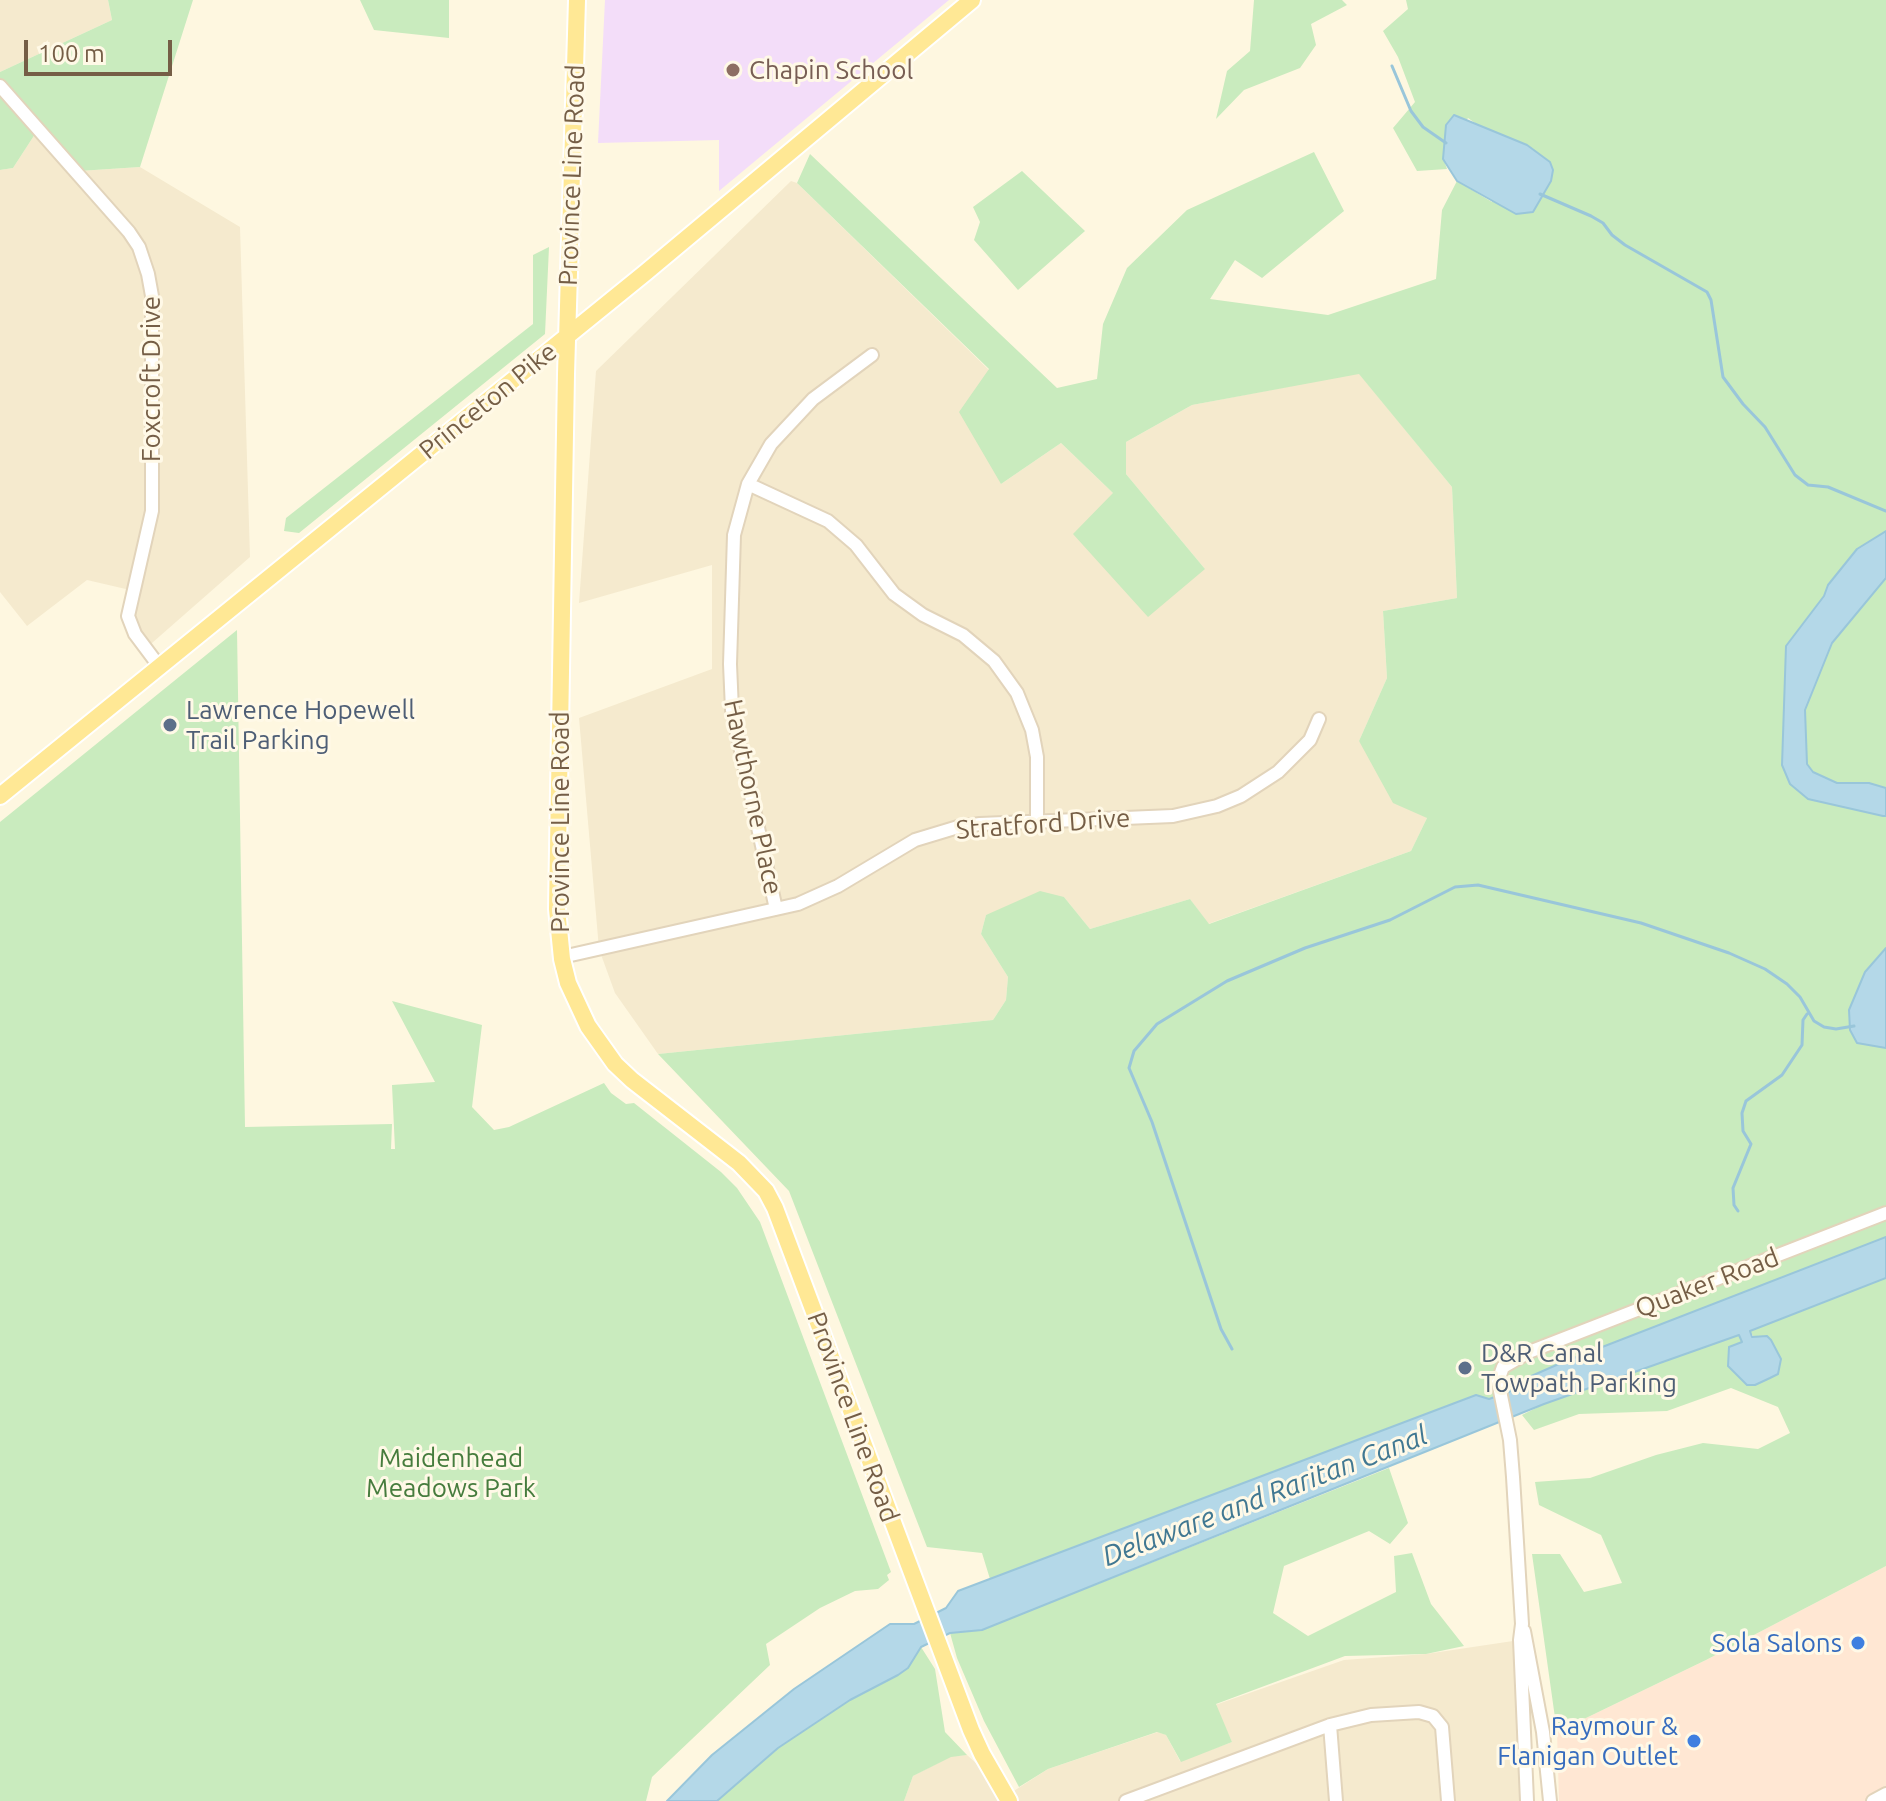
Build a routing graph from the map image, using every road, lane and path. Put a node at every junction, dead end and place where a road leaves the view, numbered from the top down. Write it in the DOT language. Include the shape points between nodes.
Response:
graph roads {
  1 [pos="577,0"];
  2 [pos="972,0"];
  3 [pos="0,86"];
  4 [pos="567,337"];
  5 [pos="872,355"];
  6 [pos="748,484"];
  7 [pos="159,666"];
  8 [pos="1319,719"];
  9 [pos="0,796"];
  10 [pos="1037,821"];
  11 [pos="776,909"];
  12 [pos="562,957"];
  13 [pos="1886,1213"];
  14 [pos="1522,1624"];
  15 [pos="1330,1725"];
  16 [pos="1009,1801"];
  17 [pos="1126,1801"];
  18 [pos="1336,1801"];
  19 [pos="1448,1801"];
  20 [pos="1527,1801"];
  21 [pos="1550,1801"];
  1 -- 4 [label="main road, Province Line Road"];
  2 -- 4 [label="main road, Princeton Pike"];
  3 -- 7 [label="street, Foxcroft Drive" via="129,232 148,274 152,511 128,616"];
  4 -- 7 [label="main road, Princeton Pike"];
  4 -- 12 [label="main road, Province Line Road" via="557,909"];
  5 -- 6 [label="street, Hawthorne Place" via="783,428"];
  6 -- 10 [label="street" via="828,521 856,545 894,594 963,635 994,661 1017,693 1032,730"];
  6 -- 11 [label="street, Hawthorne Place" via="732,556 730,683 737,741"];
  7 -- 9 [label="main road, Princeton Pike"];
  8 -- 10 [label="street, Stratford Drive" via="1293,760 1260,785 1217,806 1173,816"];
  10 -- 11 [label="street, Stratford Drive" via="936,832 821,895"];
  11 -- 12 [label="street, Stratford Drive"];
  12 -- 16 [label="main road, Province Line Road" via="577,1005 615,1064 739,1163 766,1191 938,1644 982,1754"];
  13 -- 14 [label="street, Quaker Road" via="1529,1352 1503,1367 1499,1389 1513,1477"];
  14 -- 20 [label="street, Quaker Road"];
  14 -- 21 [label="street, Quaker Road"];
  15 -- 17 [label="street" via="1168,1792"];
  15 -- 18 [label="street"];
  15 -- 19 [label="street" via="1371,1715 1437,1711"];
}
